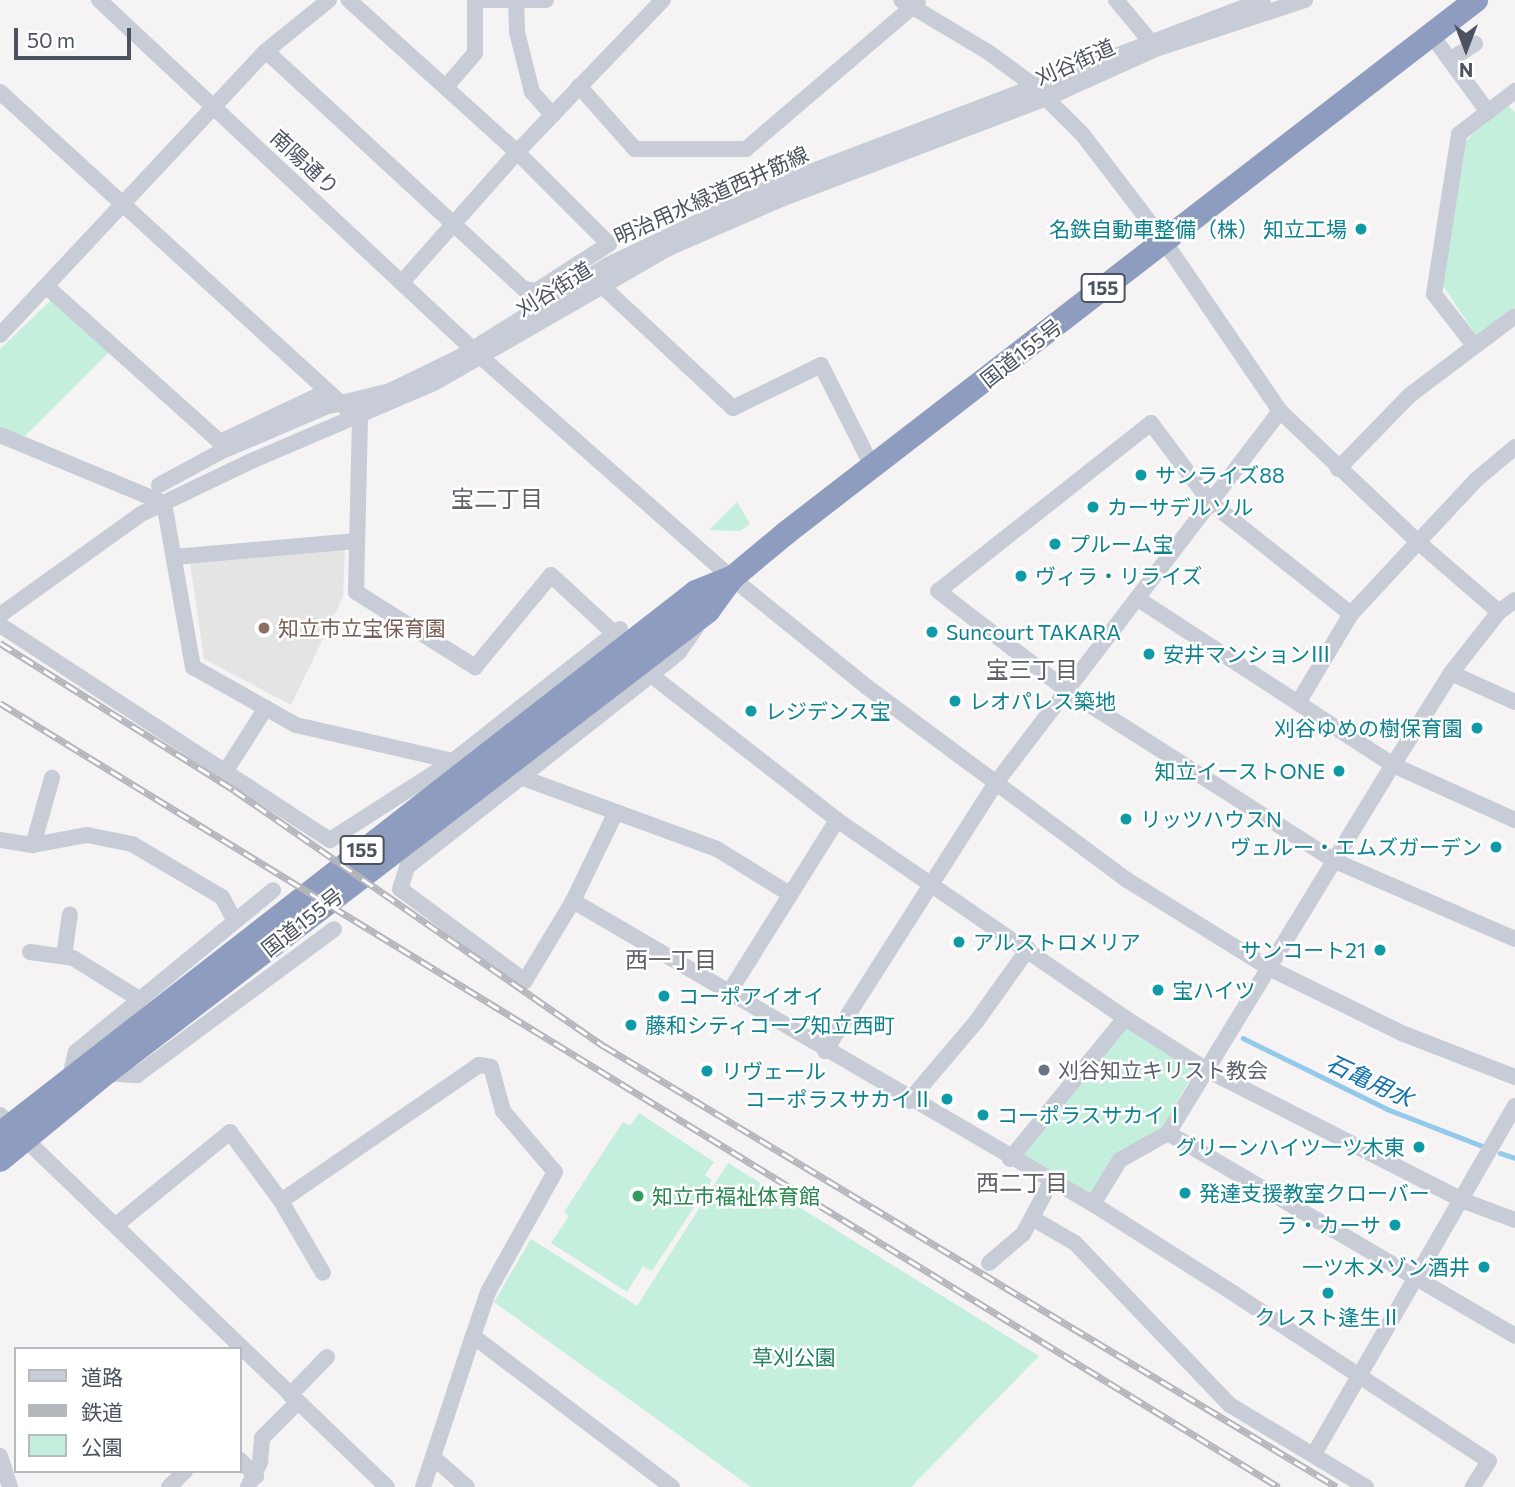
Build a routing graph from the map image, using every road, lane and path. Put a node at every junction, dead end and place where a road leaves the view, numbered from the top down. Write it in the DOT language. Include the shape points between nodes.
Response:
graph roads {
  1 [pos="99,0"];
  2 [pos="329,0"];
  3 [pos="349,0"];
  4 [pos="476,0"];
  5 [pos="546,0"];
  6 [pos="1116,0"];
  7 [pos="1263,0"];
  8 [pos="1305,0"];
  9 [pos="1476,0"];
  10 [pos="516,1"];
  11 [pos="661,1"];
  12 [pos="911,2"];
  13 [pos="1430,33"];
  14 [pos="1475,44"];
  15 [pos="1153,45"];
  16 [pos="266,51"];
  17 [pos="1450,60"];
  18 [pos="1033,85"];
  19 [pos="579,86"];
  20 [pos="446,87"];
  21 [pos="1515,91"];
  22 [pos="0,92"];
  23 [pos="1047,98"];
  24 [pos="214,106"];
  25 [pos="1488,112"];
  26 [pos="553,115"];
  27 [pos="517,152"];
  28 [pos="120,203"];
  29 [pos="454,225"];
  30 [pos="1164,241"];
  31 [pos="403,281"];
  32 [pos="600,284"];
  33 [pos="46,286"];
  34 [pos="1515,316"];
  35 [pos="0,335"];
  36 [pos="1473,344"];
  37 [pos="477,353"];
  38 [pos="326,391"];
  39 [pos="339,404"];
  40 [pos="1280,411"];
  41 [pos="360,416"];
  42 [pos="0,435"];
  43 [pos="1515,447"];
  44 [pos="872,466"];
  45 [pos="1338,470"];
  46 [pos="159,485"];
  47 [pos="164,503"];
  48 [pos="1211,503"];
  49 [pos="356,541"];
  50 [pos="1418,542"];
  51 [pos="174,556"];
  52 [pos="732,578"];
  53 [pos="1138,599"];
  54 [pos="1515,600"];
  55 [pos="3,608"];
  56 [pos="708,611"];
  57 [pos="1499,612"];
  58 [pos="1351,614"];
  59 [pos="0,625"];
  60 [pos="1451,673"];
  61 [pos="651,675"];
  62 [pos="1068,691"];
  63 [pos="1515,702"];
  64 [pos="1298,703"];
  65 [pos="266,708"];
  66 [pos="453,761"];
  67 [pos="1392,765"];
  68 [pos="225,772"];
  69 [pos="52,778"];
  70 [pos="523,778"];
  71 [pos="995,784"];
  72 [pos="616,812"];
  73 [pos="837,820"];
  74 [pos="1515,820"];
  75 [pos="0,841"];
  76 [pos="33,845"];
  77 [pos="1335,861"];
  78 [pos="931,884"];
  79 [pos="273,890"];
  80 [pos="788,893"];
  81 [pos="573,901"];
  82 [pos="70,914"];
  83 [pos="235,921"];
  84 [pos="334,929"];
  85 [pos="1515,939"];
  86 [pos="1028,949"];
  87 [pos="30,952"];
  88 [pos="64,956"];
  89 [pos="1269,968"];
  90 [pos="728,994"];
  91 [pos="139,999"];
  92 [pos="1125,1018"];
  93 [pos="825,1051"];
  94 [pos="1207,1070"];
  95 [pos="106,1073"];
  96 [pos="70,1077"];
  97 [pos="1515,1077"];
  98 [pos="909,1101"];
  99 [pos="1515,1106"];
  100 [pos="9,1128"];
  101 [pos="1168,1133"];
  102 [pos="1010,1159"];
  103 [pos="0,1160"];
  104 [pos="1051,1182"];
  105 [pos="281,1201"];
  106 [pos="1464,1202"];
  107 [pos="1093,1204"];
  108 [pos="1032,1218"];
  109 [pos="1515,1220"];
  110 [pos="116,1225"];
  111 [pos="989,1263"];
  112 [pos="323,1273"];
  113 [pos="1417,1280"];
  114 [pos="473,1336"];
  115 [pos="1515,1336"];
  116 [pos="242,1347"];
  117 [pos="242,1347"];
  118 [pos="327,1357"];
  119 [pos="1360,1376"];
  120 [pos="294,1398"];
  121 [pos="1314,1454"];
  122 [pos="0,1456"];
  123 [pos="434,1458"];
  124 [pos="242,1464"];
  125 [pos="183,1473"];
  126 [pos="252,1481"];
  127 [pos="10,1487"];
  128 [pos="169,1487"];
  129 [pos="387,1487"];
  130 [pos="422,1487"];
  131 [pos="467,1487"];
  132 [pos="672,1487"];
  133 [pos="1366,1487"];
  134 [pos="1473,1487"];
  1 -- 24 [label="street, 南陽通り"];
  2 -- 16 [label="street"];
  3 -- 20 [label="street"];
  4 -- 10 [label="street"];
  4 -- 20 [label="street" via="475,53"];
  5 -- 10 [label="street"];
  6 -- 15 [label="street"];
  7 -- 15 [label="street, 明治用水緑道西井筋線"];
  8 -- 15 [label="street" via="1174,43"];
  9 -- 13 [label="highway, 国道155号 / 155"];
  10 -- 26 [label="street" via="517,32 532,92"];
  11 -- 19 [label="street"];
  12 -- 18 [label="street"];
  12 -- 19 [label="street" via="746,149 635,149"];
  13 -- 17 [label="street"];
  13 -- 30 [label="highway, 国道155号 / 155"];
  14 -- 17 [label="street"];
  15 -- 18 [label="street, 明治用水緑道西井筋線"];
  15 -- 23 [label="street, 刈谷街道"];
  16 -- 24 [label="street"];
  16 -- 29 [label="street"];
  17 -- 25 [label="street"];
  18 -- 23 [label="street"];
  18 -- 37 [label="street, 明治用水緑道西井筋線" via="686,225 608,265"];
  19 -- 26 [label="street"];
  20 -- 27 [label="street"];
  21 -- 25 [label="street"];
  22 -- 28 [label="street"];
  23 -- 30 [label="street" via="1083,135"];
  23 -- 32 [label="street, 刈谷街道" via="772,203"];
  24 -- 28 [label="street"];
  24 -- 31 [label="street, 南陽通り"];
  25 -- 36 [label="street" via="1459,134 1434,294"];
  26 -- 27 [label="street"];
  27 -- 29 [label="street"];
  27 -- 29 [label="street" via="609,244 536,291 524,289"];
  28 -- 33 [label="street"];
  28 -- 38 [label="street"];
  29 -- 31 [label="street"];
  30 -- 40 [label="street"];
  30 -- 44 [label="highway, 国道155号 / 155"];
  31 -- 37 [label="street, 南陽通り"];
  32 -- 37 [label="street, 刈谷街道"];
  32 -- 44 [label="street" via="733,408 821,365"];
  33 -- 35 [label="street"];
  33 -- 38 [label="street" via="220,442"];
  34 -- 36 [label="street"];
  36 -- 45 [label="street" via="1410,396"];
  37 -- 39 [label="street, 明治用水緑道西井筋線" via="390,391"];
  37 -- 41 [label="street, 刈谷街道"];
  37 -- 52 [label="street, 南陽通り"];
  38 -- 39 [label="street"];
  39 -- 41 [label="street"];
  39 -- 46 [label="street, 明治用水緑道西井筋線" via="220,452"];
  40 -- 45 [label="street"];
  40 -- 48 [label="street"];
  41 -- 47 [label="street, 刈谷街道"];
  41 -- 49 [label="street"];
  42 -- 47 [label="street"];
  43 -- 50 [label="street" via="1476,480"];
  44 -- 52 [label="highway, 国道155号 / 155"];
  45 -- 50 [label="street"];
  47 -- 51 [label="street"];
  47 -- 55 [label="street, 刈谷街道"];
  48 -- 53 [label="street"];
  48 -- 58 [label="street"];
  48 -- 62 [label="street" via="1151,423 938,591"];
  49 -- 51 [label="street"];
  49 -- 66 [label="street" via="356,592 475,667 551,575 617,631"];
  50 -- 57 [label="street"];
  50 -- 58 [label="street"];
  51 -- 65 [label="street" via="193,667"];
  52 -- 56 [label="highway, 国道155号 / 155"];
  52 -- 71 [label="street, 南陽通り"];
  52 -- 96 [label="highway, 国道155号 / 155" via="696,592"];
  53 -- 62 [label="street"];
  53 -- 64 [label="street"];
  54 -- 57 [label="street"];
  56 -- 61 [label="street" via="679,652"];
  56 -- 95 [label="highway, 国道155号 / 155"];
  57 -- 60 [label="street"];
  58 -- 64 [label="street"];
  59 -- 68 [label="street"];
  60 -- 63 [label="street"];
  60 -- 67 [label="street"];
  61 -- 70 [label="street"];
  61 -- 73 [label="street"];
  62 -- 71 [label="street"];
  62 -- 77 [label="street"];
  64 -- 67 [label="street"];
  65 -- 66 [label="street" via="296,725"];
  65 -- 68 [label="street"];
  66 -- 68 [label="street" via="330,840"];
  67 -- 74 [label="street"];
  67 -- 77 [label="street"];
  69 -- 76 [label="street"];
  70 -- 72 [label="street"];
  70 -- 81 [label="street" via="407,867 400,889 524,981"];
  71 -- 78 [label="street"];
  71 -- 89 [label="street, 南陽通り" via="1127,880"];
  72 -- 80 [label="street" via="716,849"];
  72 -- 81 [label="street"];
  73 -- 78 [label="street"];
  73 -- 80 [label="street"];
  75 -- 76 [label="street"];
  76 -- 83 [label="street" via="87,835 132,844 222,897"];
  77 -- 85 [label="street"];
  77 -- 89 [label="street"];
  78 -- 86 [label="street"];
  78 -- 93 [label="street"];
  79 -- 83 [label="street"];
  80 -- 90 [label="street"];
  81 -- 90 [label="street"];
  82 -- 88 [label="street"];
  83 -- 91 [label="street"];
  84 -- 95 [label="street" via="137,1075"];
  86 -- 92 [label="street"];
  86 -- 98 [label="street" via="976,1022"];
  87 -- 88 [label="street"];
  88 -- 91 [label="street"];
  89 -- 94 [label="street"];
  89 -- 97 [label="street, 南陽通り" via="1404,1034"];
  90 -- 93 [label="street"];
  91 -- 96 [label="street" via="76,1052"];
  92 -- 94 [label="street"];
  92 -- 102 [label="street"];
  93 -- 98 [label="street"];
  94 -- 101 [label="street"];
  94 -- 106 [label="street"];
  95 -- 100 [label="highway, 国道155号 / 155"];
  96 -- 100 [label="highway, 国道155号 / 155"];
  98 -- 102 [label="street"];
  99 -- 106 [label="street"];
  100 -- 103 [label="highway, 国道155号 / 155"];
  100 -- 110 [label="street"];
  101 -- 107 [label="street" via="1120,1160"];
  101 -- 113 [label="street"];
  102 -- 104 [label="street"];
  104 -- 107 [label="street"];
  104 -- 108 [label="street"];
  105 -- 110 [label="street" via="230,1132"];
  105 -- 112 [label="street"];
  105 -- 114 [label="street" via="480,1065 491,1067 503,1111 555,1172 488,1292"];
  106 -- 109 [label="street"];
  106 -- 113 [label="street"];
  107 -- 119 [label="street"];
  108 -- 111 [label="street" via="1023,1234"];
  108 -- 121 [label="street" via="1076,1243 1230,1405"];
  110 -- 117 [label="street"];
  113 -- 115 [label="street"];
  113 -- 119 [label="street"];
  114 -- 123 [label="street"];
  114 -- 132 [label="street"];
  116 -- 120 [label="street"];
  118 -- 120 [label="street"];
  119 -- 121 [label="street"];
  119 -- 134 [label="street" via="1489,1461"];
  120 -- 126 [label="street" via="262,1438"];
  120 -- 129 [label="street"];
  121 -- 133 [label="street"];
  122 -- 127 [label="street"];
  123 -- 130 [label="street"];
  123 -- 131 [label="street"];
  124 -- 126 [label="street"];
  125 -- 128 [label="street"];
}
